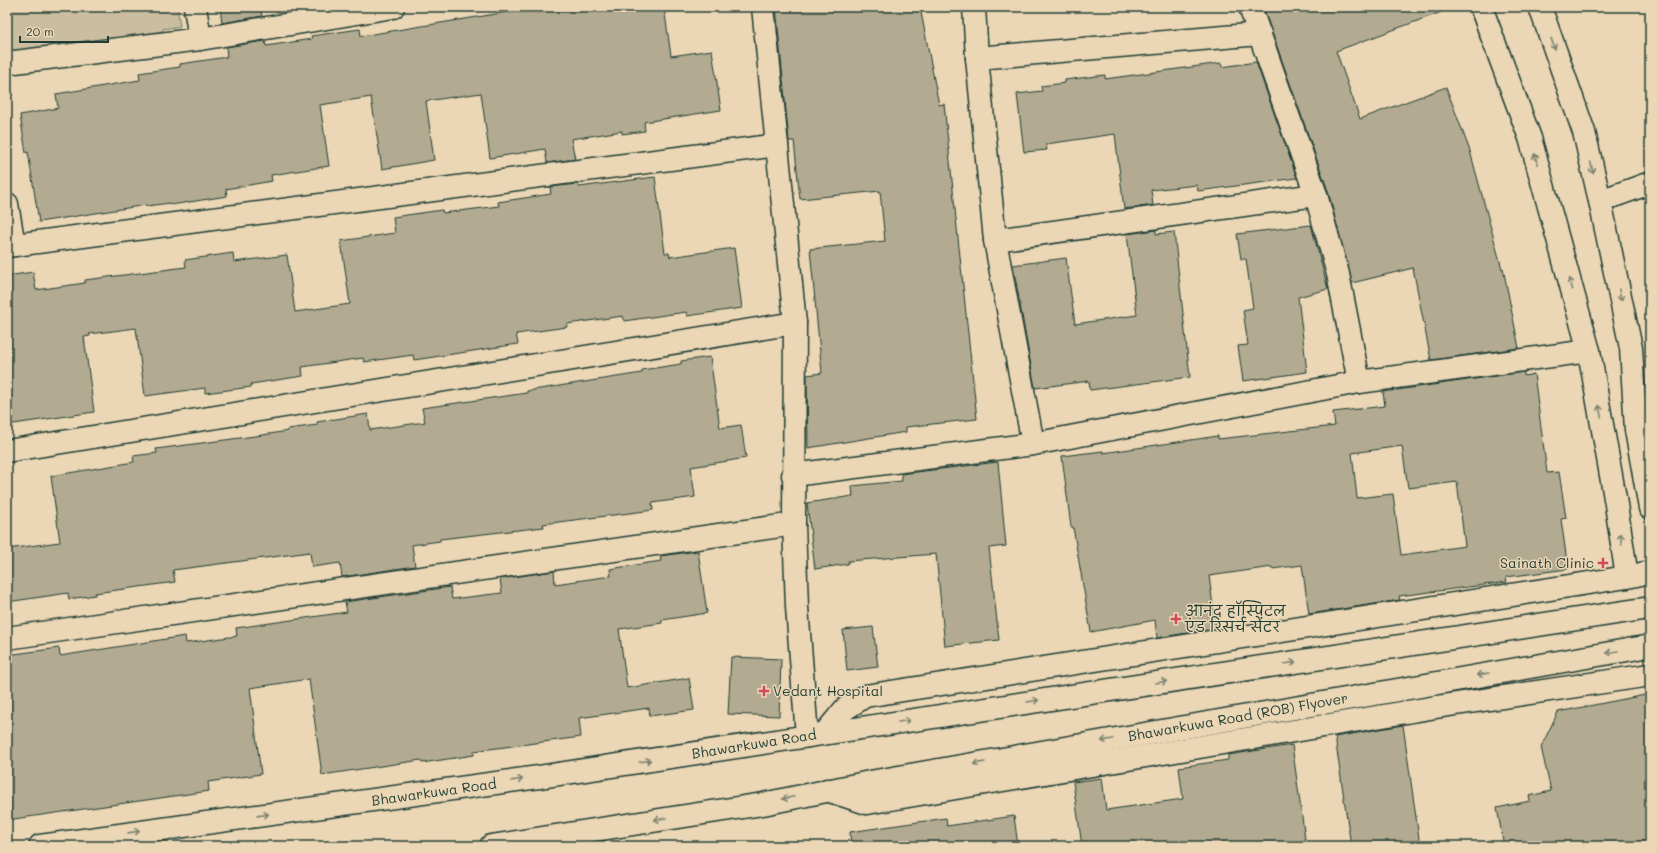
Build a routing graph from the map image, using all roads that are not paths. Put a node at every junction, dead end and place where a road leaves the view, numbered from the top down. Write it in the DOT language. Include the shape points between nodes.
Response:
graph roads {
  1 [pos="195,7"];
  2 [pos="393,7"];
  3 [pos="763,7"];
  4 [pos="974,7"];
  5 [pos="1250,7"];
  6 [pos="1481,7"];
  7 [pos="1540,7"];
  8 [pos="1260,34"];
  9 [pos="200,39"];
  10 [pos="977,58"];
  11 [pos="7,63"];
  12 [pos="777,145"];
  13 [pos="1650,183"];
  14 [pos="1316,196"];
  15 [pos="1600,201"];
  16 [pos="7,204"];
  17 [pos="995,240"];
  18 [pos="10,246"];
  19 [pos="795,323"];
  20 [pos="1588,351"];
  21 [pos="1359,382"];
  22 [pos="1033,444"];
  23 [pos="7,451"];
  24 [pos="793,475"];
  25 [pos="1650,508"];
  26 [pos="794,524"];
  27 [pos="1650,572"];
  28 [pos="1626,578"];
  29 [pos="1650,608"];
  30 [pos="7,638"];
  31 [pos="1650,646"];
  32 [pos="1650,675"];
  33 [pos="817,734"];
  34 [pos="827,790"];
  35 [pos="568,840"];
  36 [pos="40,846"];
  37 [pos="491,846"];
  1 -- 9 [label="street"];
  2 -- 9 [label="street"];
  3 -- 12 [label="street"];
  4 -- 10 [label="street"];
  5 -- 8 [label="street"];
  20 -- 6 [label="street, one-way" via="1530,138"];
  7 -- 15 [label="street, one-way" via="1584,132"];
  8 -- 10 [label="street"];
  8 -- 14 [label="street"];
  9 -- 11 [label="street"];
  10 -- 17 [label="street"];
  12 -- 18 [label="street"];
  12 -- 19 [label="street"];
  13 -- 15 [label="street"];
  14 -- 17 [label="street"];
  14 -- 21 [label="street" via="1338,274"];
  15 -- 25 [label="street, one-way" via="1631,348 1636,430"];
  16 -- 18 [label="street"];
  17 -- 22 [label="street"];
  19 -- 23 [label="street"];
  19 -- 24 [label="street"];
  20 -- 21 [label="street"];
  28 -- 20 [label="street, one-way" via="1615,498"];
  21 -- 22 [label="street"];
  22 -- 24 [label="street"];
  24 -- 26 [label="street"];
  26 -- 30 [label="street"];
  26 -- 33 [label="street" via="798,607"];
  27 -- 28 [label="street"];
  28 -- 33 [label="street" via="865,696 845,709"];
  33 -- 29 [label="street, one-way"];
  31 -- 34 [label="street, Bhawarkuwa Road (ROB) Flyover, one-way"];
  32 -- 34 [label="street" via="1436,707 867,803"];
  36 -- 33 [label="street, Bhawarkuwa Road, one-way" via="539,777"];
  34 -- 35 [label="street, one-way"];
  35 -- 37 [label="street"];
}
